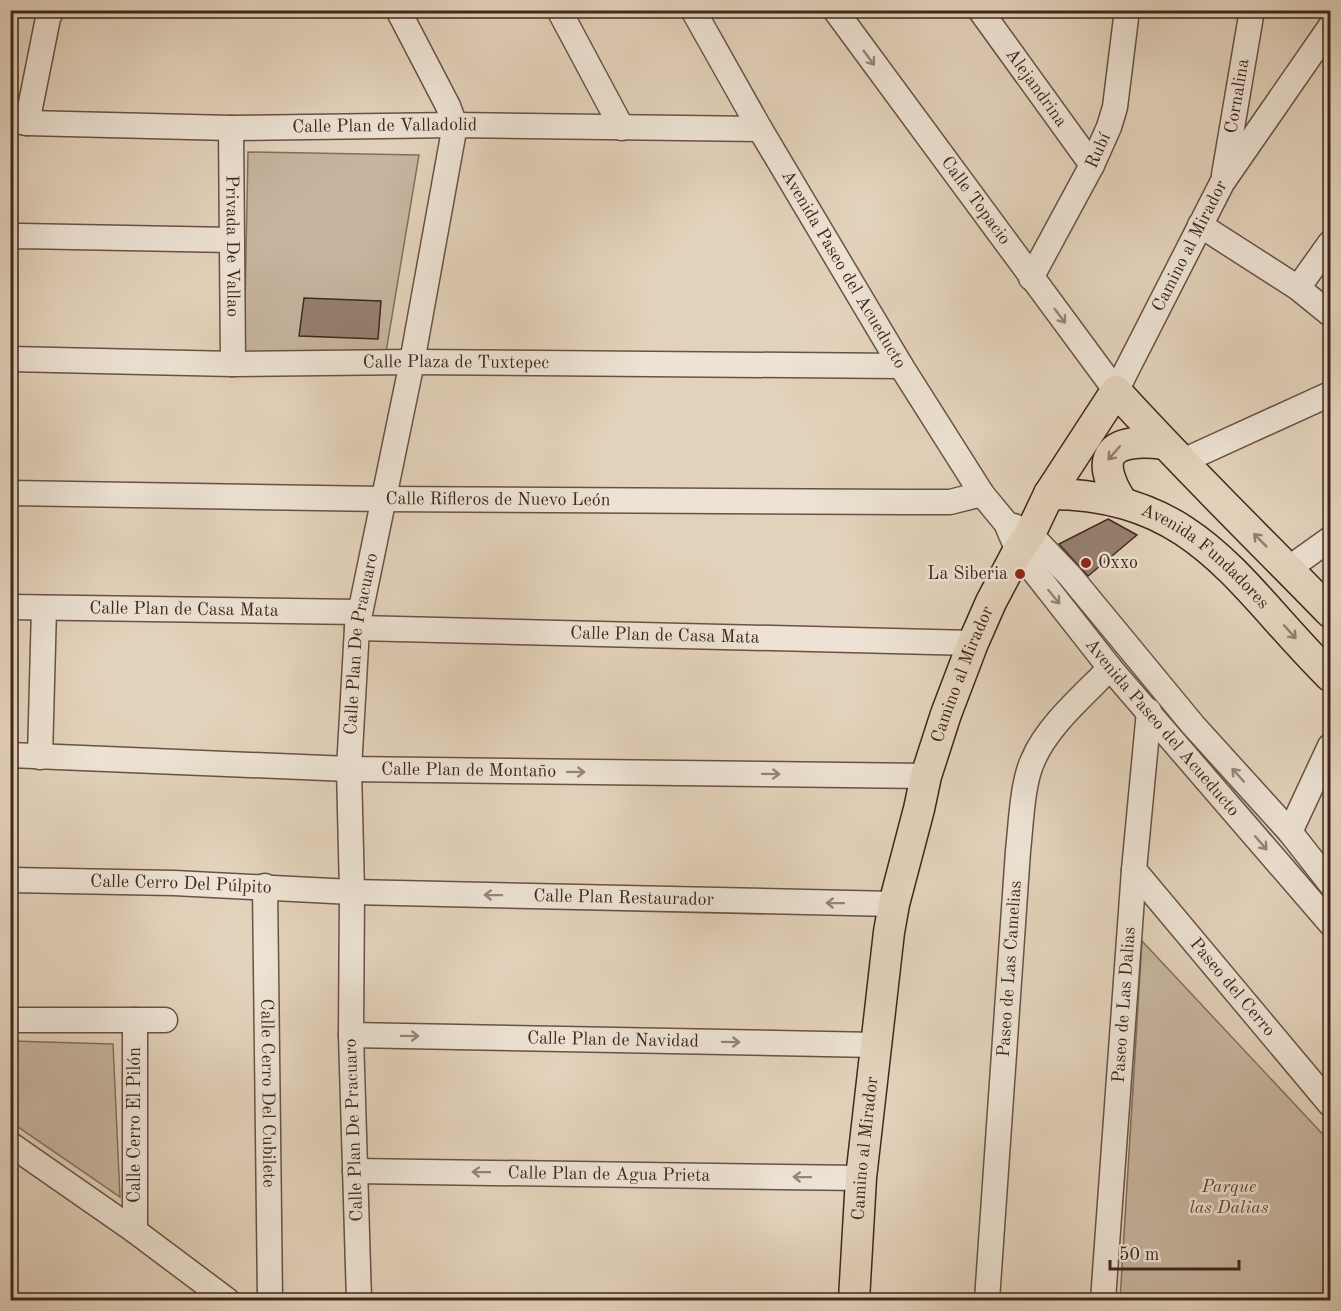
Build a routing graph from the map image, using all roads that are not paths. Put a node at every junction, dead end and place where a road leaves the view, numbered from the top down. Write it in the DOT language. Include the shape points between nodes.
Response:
graph roads {
  1 [pos="51,10"];
  2 [pos="398,10"];
  3 [pos="559,10"];
  4 [pos="693,10"];
  5 [pos="835,10"];
  6 [pos="980,10"];
  7 [pos="1252,10"];
  8 [pos="1125,12"];
  9 [pos="1330,27"];
  10 [pos="19,122"];
  11 [pos="455,124"];
  12 [pos="231,128"];
  13 [pos="622,128"];
  14 [pos="760,129"];
  15 [pos="1092,165"];
  16 [pos="1222,183"];
  17 [pos="1200,225"];
  18 [pos="10,237"];
  19 [pos="232,240"];
  20 [pos="1330,243"];
  21 [pos="1031,278"];
  22 [pos="1298,288"];
  23 [pos="1330,314"];
  24 [pos="10,359"];
  25 [pos="412,362"];
  26 [pos="233,364"];
  27 [pos="901,366"];
  28 [pos="1116,391"];
  29 [pos="1330,394"];
  30 [pos="1174,452"];
  31 [pos="10,493"];
  32 [pos="982,494"];
  33 [pos="1049,494"];
  34 [pos="382,499"];
  35 [pos="1122,502"];
  36 [pos="1018,536"];
  37 [pos="1330,539"];
  38 [pos="1288,569"];
  39 [pos="10,607"];
  40 [pos="44,608"];
  41 [pos="1330,612"];
  42 [pos="358,620"];
  43 [pos="973,643"];
  44 [pos="1110,668"];
  45 [pos="1330,676"];
  46 [pos="1149,711"];
  47 [pos="1193,725"];
  48 [pos="1174,743"];
  49 [pos="1330,746"];
  50 [pos="10,755"];
  51 [pos="40,757"];
  52 [pos="349,769"];
  53 [pos="926,776"];
  54 [pos="1290,832"];
  55 [pos="1134,870"];
  56 [pos="10,880"];
  57 [pos="1330,883"];
  58 [pos="265,886"];
  59 [pos="352,892"];
  60 [pos="894,904"];
  61 [pos="1330,923"];
  62 [pos="10,1020"];
  63 [pos="135,1020"];
  64 [pos="165,1020"];
  65 [pos="351,1035"];
  66 [pos="876,1045"];
  67 [pos="1330,1104"];
  68 [pos="10,1144"];
  69 [pos="355,1170"];
  70 [pos="861,1178"];
  71 [pos="135,1231"];
  72 [pos="227,1300"];
  73 [pos="270,1300"];
  74 [pos="359,1300"];
  75 [pos="854,1300"];
  76 [pos="987,1300"];
  77 [pos="1103,1300"];
  1 -- 10 [label="street"];
  2 -- 11 [label="street"];
  3 -- 13 [label="street"];
  4 -- 14 [label="street, Avenida Paseo del Acueducto"];
  5 -- 21 [label="street, Calle Topacio, one-way"];
  6 -- 15 [label="street, Alejandrina"];
  7 -- 16 [label="street, Cornalina"];
  8 -- 15 [label="street, Rubí" via="1115,107"];
  9 -- 16 [label="street, Camino al Mirador"];
  10 -- 12 [label="street, Calle Plan de Valladolid"];
  11 -- 12 [label="street, Calle Plan de Valladolid"];
  11 -- 13 [label="street, Calle Plan de Valladolid"];
  11 -- 25 [label="street, Calle Plan De Pracuaro"];
  12 -- 19 [label="street, Privada De Vallao"];
  13 -- 14 [label="street, Calle Plan de Valladolid"];
  14 -- 27 [label="street, Avenida Paseo del Acueducto"];
  15 -- 21 [label="street, Rubí"];
  16 -- 17 [label="street, Camino al Mirador"];
  17 -- 22 [label="street"];
  17 -- 28 [label="street, Camino al Mirador"];
  18 -- 19 [label="street"];
  19 -- 26 [label="street, Privada De Vallao"];
  20 -- 22 [label="street"];
  21 -- 28 [label="street, Calle Topacio, one-way"];
  22 -- 23 [label="street"];
  24 -- 26 [label="street, Calle Plaza de Tuxtepec"];
  25 -- 26 [label="street, Calle Plaza de Tuxtepec"];
  25 -- 27 [label="street, Calle Plaza de Tuxtepec"];
  25 -- 34 [label="street, Calle Plan De Pracuaro"];
  27 -- 32 [label="street, Avenida Paseo del Acueducto"];
  28 -- 30 [label="main road"];
  28 -- 33 [label="main road, Camino al Mirador"];
  29 -- 30 [label="street"];
  30 -- 35 [label="main road, one-way" via="1150,442 1120,446 1110,456 1108,476"];
  38 -- 30 [label="main road, one-way"];
  31 -- 34 [label="street, Calle Rifleros de Nuevo León"];
  32 -- 34 [label="street, Calle Rifleros de Nuevo León" via="950,502"];
  32 -- 36 [label="street, Avenida Paseo del Acueducto"];
  33 -- 35 [label="main road, Avenida Fundadores"];
  33 -- 36 [label="main road, Camino al Mirador"];
  34 -- 42 [label="street, Calle Plan De Pracuaro"];
  35 -- 45 [label="main road, Avenida Fundadores, one-way" via="1169,521 1207,547 1257,594"];
  36 -- 43 [label="main road, Camino al Mirador"];
  36 -- 44 [label="street, Avenida Paseo del Acueducto, one-way"];
  36 -- 47 [label="street, Avenida Paseo del Acueducto" via="1071,576"];
  37 -- 38 [label="street"];
  38 -- 41 [label="main road"];
  39 -- 40 [label="street, Calle Plan de Casa Mata"];
  40 -- 42 [label="street, Calle Plan de Casa Mata"];
  40 -- 51 [label="street"];
  42 -- 43 [label="street, Calle Plan de Casa Mata"];
  42 -- 52 [label="street, Calle Plan De Pracuaro"];
  43 -- 53 [label="main road, Camino al Mirador"];
  44 -- 46 [label="street, Avenida Paseo del Acueducto"];
  44 -- 76 [label="street, Paseo de Las Camelias" via="1062,718 1032,760 1018,851"];
  46 -- 48 [label="street, Avenida Paseo del Acueducto"];
  46 -- 55 [label="street, Paseo de Las Dalias"];
  47 -- 48 [label="street"];
  54 -- 47 [label="street, Avenida Paseo del Acueducto, one-way"];
  48 -- 61 [label="street, Avenida Paseo del Acueducto, one-way"];
  49 -- 54 [label="street"];
  50 -- 51 [label="street, Calle Plan de Montaño"];
  51 -- 52 [label="street, Calle Plan de Montaño"];
  52 -- 53 [label="street, Calle Plan de Montaño, one-way"];
  52 -- 59 [label="street, Calle Plan De Pracuaro"];
  53 -- 60 [label="main road, Camino al Mirador"];
  54 -- 57 [label="street, Avenida Paseo del Acueducto"];
  55 -- 67 [label="street, Paseo del Cerro"];
  55 -- 77 [label="street, Paseo de Las Dalias"];
  56 -- 58 [label="street, Calle Cerro Del Púlpito"];
  58 -- 59 [label="street, Calle Cerro Del Púlpito"];
  58 -- 73 [label="street, Calle Cerro Del Cubilete"];
  60 -- 59 [label="street, Calle Plan Restaurador, one-way"];
  59 -- 65 [label="street, Calle Plan De Pracuaro"];
  60 -- 66 [label="main road, Camino al Mirador"];
  62 -- 63 [label="street"];
  63 -- 64 [label="street"];
  63 -- 71 [label="street, Calle Cerro El Pilón"];
  65 -- 66 [label="street, Calle Plan de Navidad, one-way"];
  65 -- 69 [label="street, Calle Plan De Pracuaro"];
  66 -- 70 [label="main road, Camino al Mirador"];
  68 -- 71 [label="street"];
  70 -- 69 [label="street, Calle Plan de Agua Prieta, one-way"];
  69 -- 74 [label="street, Calle Plan De Pracuaro"];
  70 -- 75 [label="main road, Camino al Mirador"];
  71 -- 72 [label="street"];
}
